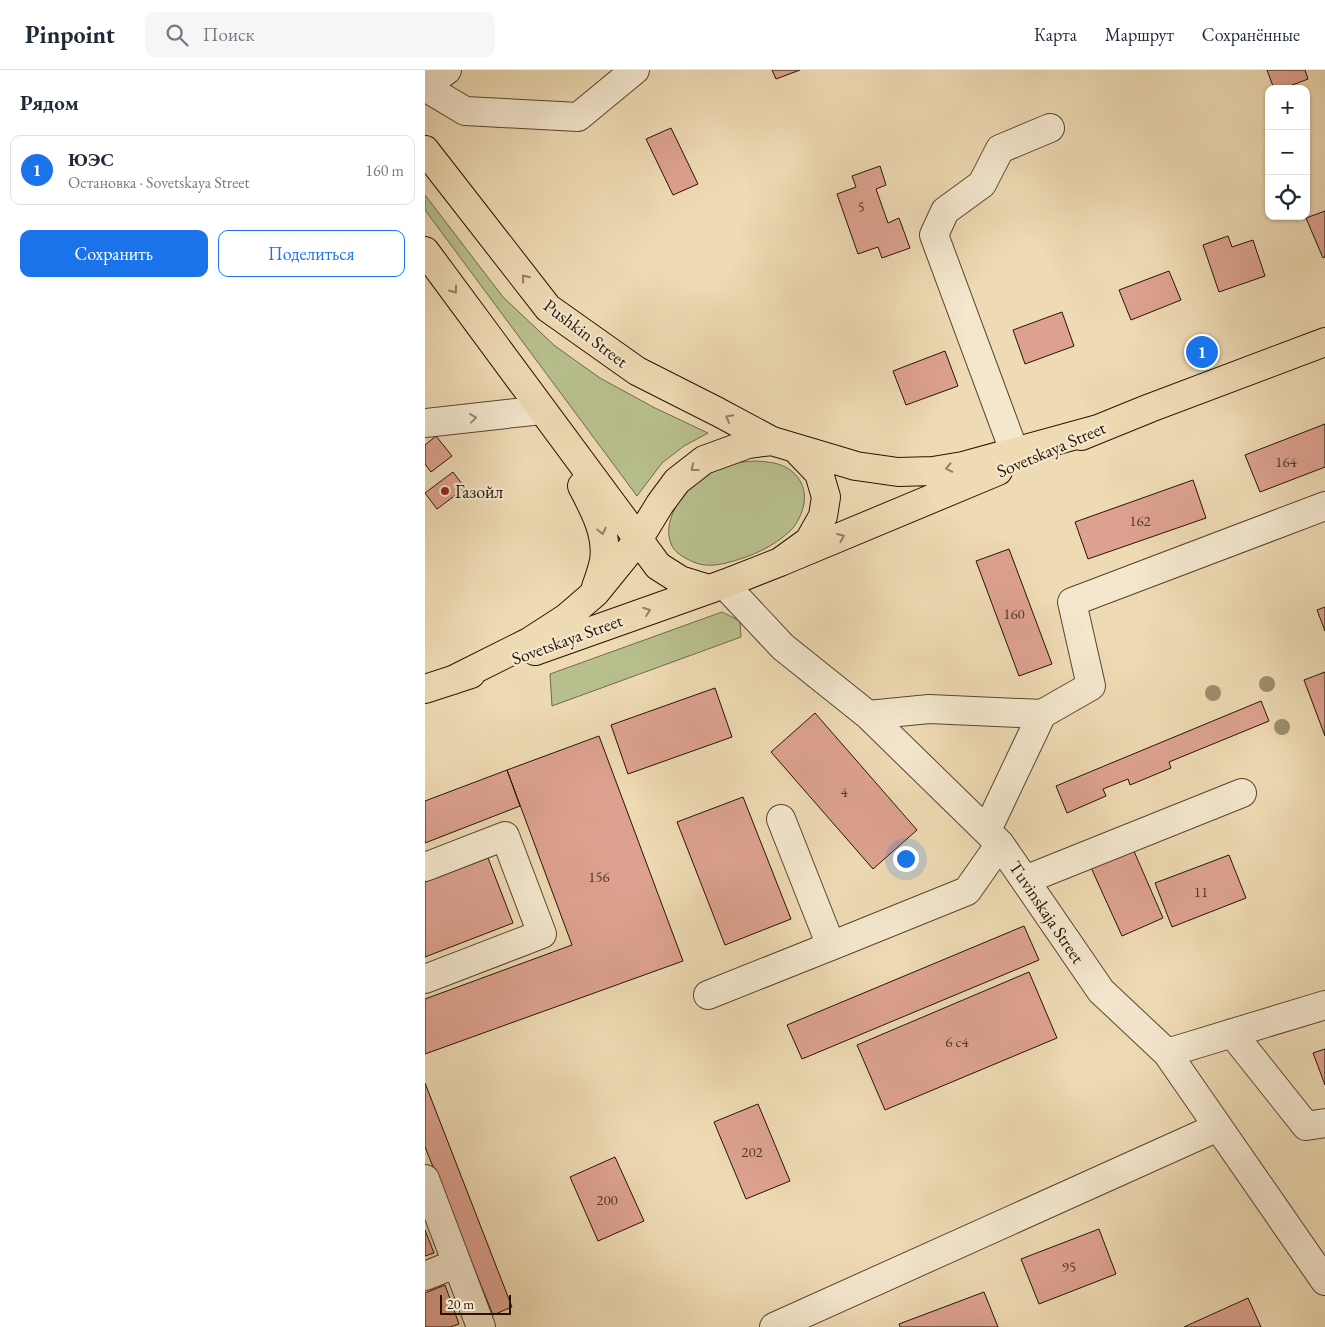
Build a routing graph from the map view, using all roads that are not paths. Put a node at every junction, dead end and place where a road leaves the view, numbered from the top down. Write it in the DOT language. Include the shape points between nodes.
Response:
graph roads {
  1 [pos="447,70"];
  2 [pos="635,70"];
  3 [pos="425,87"];
  4 [pos="1050,128"];
  5 [pos="425,150"];
  6 [pos="425,250"];
  7 [pos="1325,342"];
  8 [pos="542,410"];
  9 [pos="425,423"];
  10 [pos="1098,429"];
  11 [pos="784,445"];
  12 [pos="1013,451"];
  13 [pos="1325,506"];
  14 [pos="638,540"];
  15 [pos="780,562"];
  16 [pos="716,586"];
  17 [pos="595,593"];
  18 [pos="453,680"];
  19 [pos="425,689"];
  20 [pos="868,714"];
  21 [pos="1042,714"];
  22 [pos="1242,793"];
  23 [pos="781,819"];
  24 [pos="993,837"];
  25 [pos="425,867"];
  26 [pos="1025,880"];
  27 [pos="831,946"];
  28 [pos="425,978"];
  29 [pos="708,995"];
  30 [pos="1325,1005"];
  31 [pos="1231,1033"];
  32 [pos="1167,1053"];
  33 [pos="1325,1123"];
  34 [pos="1218,1127"];
  35 [pos="427,1190"];
  36 [pos="457,1263"];
  37 [pos="425,1276"];
  38 [pos="1325,1281"];
  39 [pos="481,1327"];
  40 [pos="774,1327"];
  1 -- 3 [label="street"];
  2 -- 3 [label="street" via="578,117 465,111"];
  4 -- 12 [label="street" via="1000,149 982,184 945,211 934,235"];
  11 -- 5 [label="main road, Pushkin Street, one-way" via="637,371 548,308"];
  6 -- 8 [label="main road, one-way"];
  7 -- 10 [label="main road, Sovetskaya Street"];
  9 -- 8 [label="street, one-way"];
  8 -- 14 [label="main road"];
  8 -- 17 [label="main road, one-way" via="598,515 604,540 604,560"];
  10 -- 12 [label="main road, Pushkin Street"];
  15 -- 10 [label="main road, Sovetskaya Street, one-way"];
  12 -- 11 [label="main road, Pushkin Street, one-way" via="963,466 898,472 856,466"];
  11 -- 14 [label="main road, one-way" via="748,444 703,460 677,481"];
  11 -- 15 [label="main road" via="819,473 826,498 823,516 809,541"];
  13 -- 21 [label="street" via="1072,602 1091,686"];
  14 -- 16 [label="main road" via="658,566 680,580"];
  14 -- 17 [label="main road"];
  15 -- 16 [label="main road"];
  18 -- 16 [label="main road, Sovetskaya Street, one-way"];
  16 -- 20 [label="street, Tuvinskaja Street" via="783,646"];
  17 -- 18 [label="main road" via="566,618 529,642"];
  18 -- 19 [label="main road, Sovetskaya Street"];
  20 -- 21 [label="street" via="929,709"];
  20 -- 24 [label="street, Tuvinskaja Street"];
  21 -- 24 [label="street"];
  22 -- 26 [label="street"];
  23 -- 27 [label="street"];
  24 -- 26 [label="street, Tuvinskaja Street"];
  24 -- 27 [label="street" via="967,890"];
  25 -- 28 [label="street" via="505,836 542,934"];
  26 -- 32 [label="street, Tuvinskaja Street" via="1101,991"];
  27 -- 29 [label="street"];
  30 -- 31 [label="street"];
  31 -- 32 [label="street"];
  31 -- 33 [label="street" via="1307,1126"];
  32 -- 34 [label="street, Tuvinskaja Street"];
  34 -- 38 [label="street, Tuvinskaja Street"];
  34 -- 40 [label="street"];
  35 -- 36 [label="street"];
  36 -- 37 [label="street"];
  36 -- 39 [label="street"];
}
